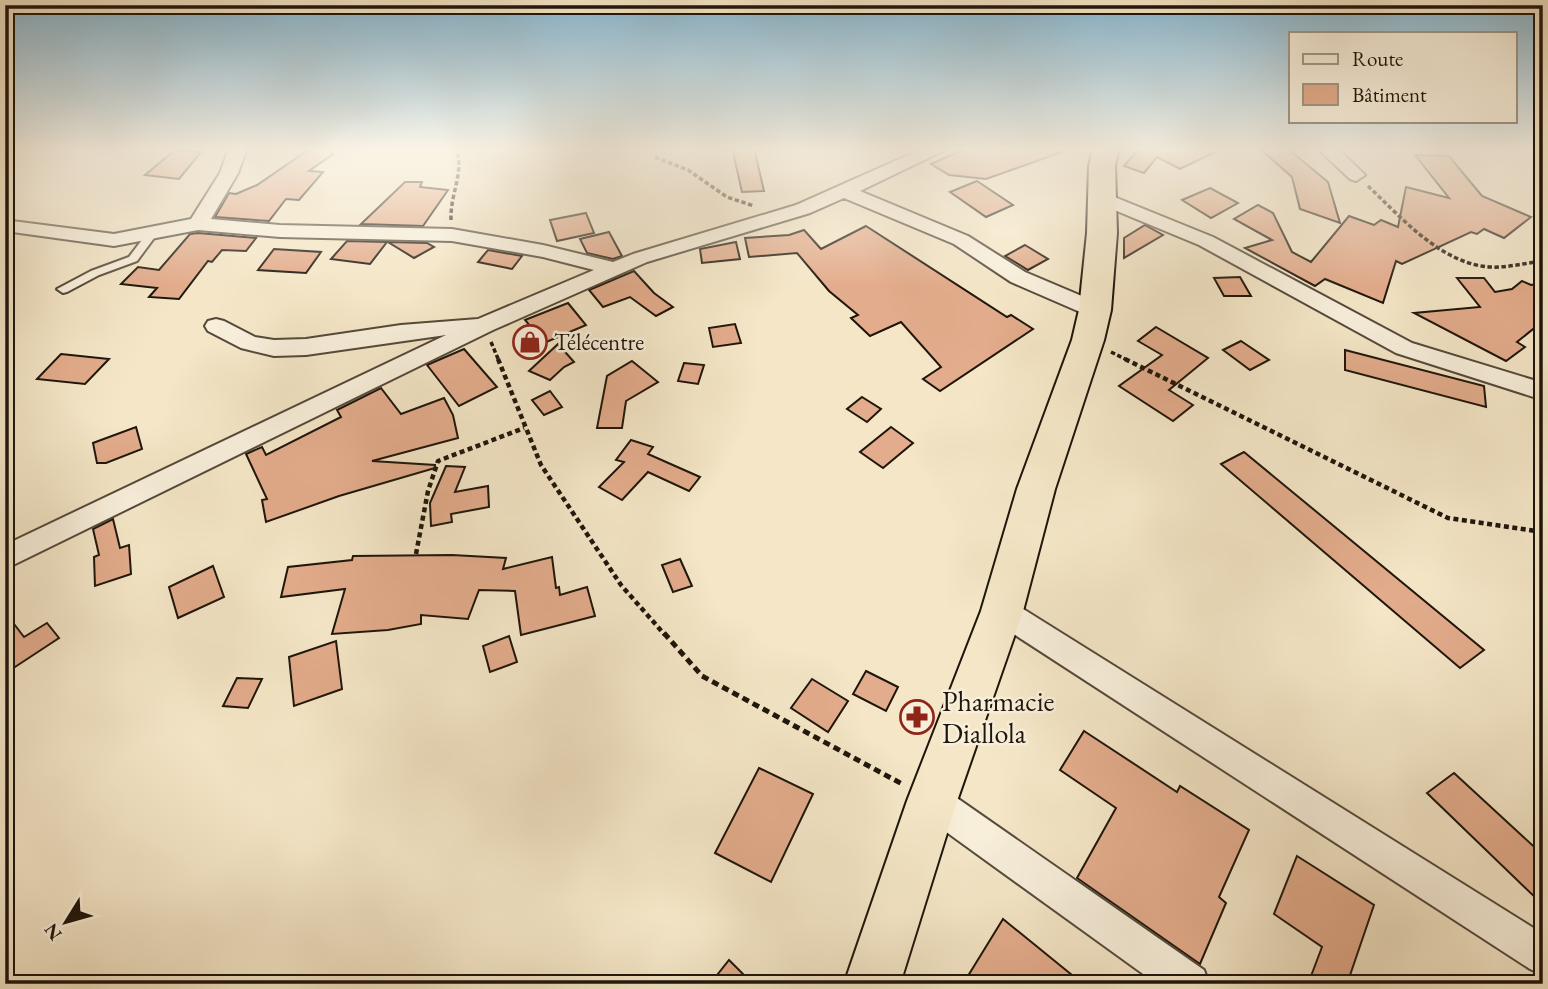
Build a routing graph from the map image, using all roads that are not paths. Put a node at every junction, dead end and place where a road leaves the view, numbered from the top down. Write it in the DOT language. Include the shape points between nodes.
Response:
graph roads {
  1 [pos="216,194"];
  2 [pos="837,194"];
  3 [pos="852,194"];
  4 [pos="1102,194"];
  5 [pos="1102,198"];
  6 [pos="198,224"];
  7 [pos="12,227"];
  8 [pos="152,234"];
  9 [pos="615,268"];
  10 [pos="63,289"];
  11 [pos="485,325"];
  12 [pos="1091,325"];
  13 [pos="216,326"];
  14 [pos="1543,392"];
  15 [pos="5,558"];
  16 [pos="1002,611"];
  17 [pos="932,801"];
  18 [pos="1543,957"];
  19 [pos="872,984"];
  20 [pos="1190,984"];
  1 -- 6 [label="street"];
  2 -- 9 [label="street"];
  3 -- 12 [label="street" via="961,240"];
  4 -- 5 [label="highway"];
  5 -- 12 [label="highway"];
  5 -- 14 [label="street" via="1206,241 1404,348"];
  6 -- 8 [label="street"];
  6 -- 9 [label="street" via="452,235"];
  7 -- 8 [label="street" via="114,240"];
  8 -- 10 [label="lane" via="133,259"];
  9 -- 11 [label="street"];
  11 -- 13 [label="street" via="274,348 248,343"];
  11 -- 15 [label="street"];
  12 -- 16 [label="highway" via="1036,489"];
  16 -- 17 [label="highway"];
  16 -- 18 [label="street"];
  17 -- 19 [label="highway"];
  17 -- 20 [label="street"];
}
